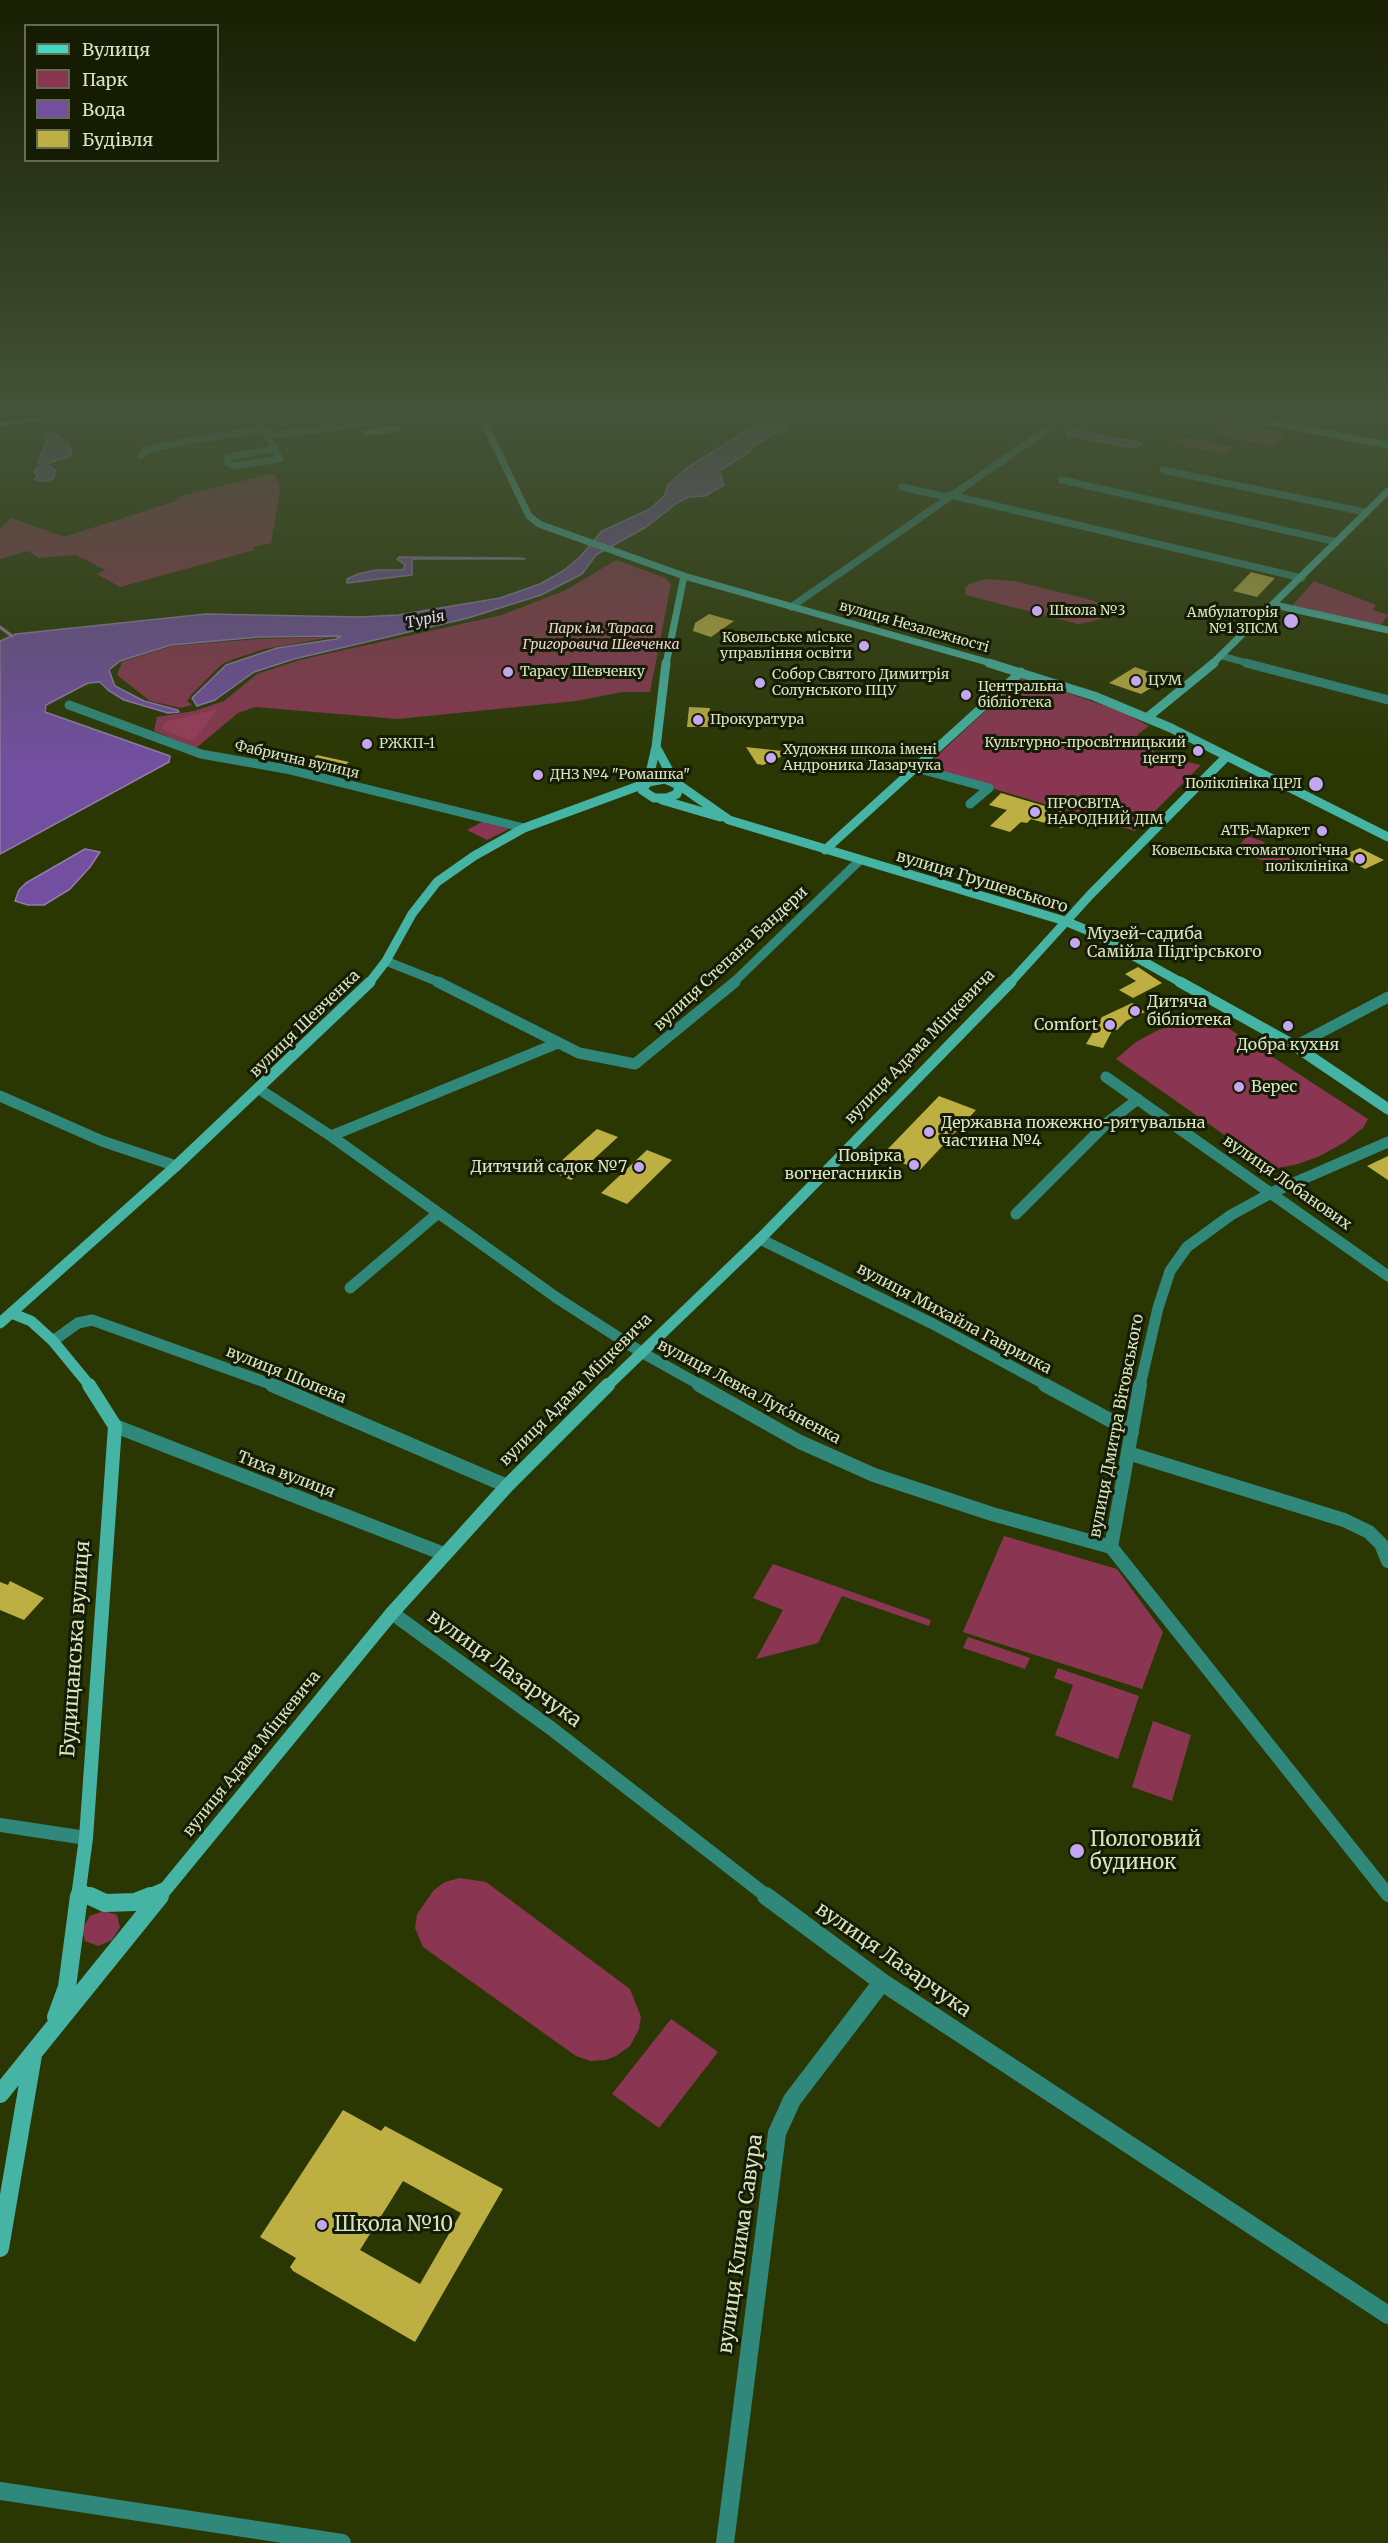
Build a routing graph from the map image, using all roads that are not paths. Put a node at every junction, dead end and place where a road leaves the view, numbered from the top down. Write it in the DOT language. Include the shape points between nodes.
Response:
graph roads {
  1 [pos="557,531"];
  2 [pos="900,531"];
  3 [pos="1098,531"];
  4 [pos="1287,531"];
  5 [pos="1348,531"];
  6 [pos="1337,542"];
  7 [pos="684,576"];
  8 [pos="1302,578"];
  9 [pos="1275,605"];
  10 [pos="791,607"];
  11 [pos="1388,630"];
  12 [pos="1222,656"];
  13 [pos="1021,672"];
  14 [pos="1388,700"];
  15 [pos="69,705"];
  16 [pos="1148,717"];
  17 [pos="656,747"];
  18 [pos="1227,756"];
  19 [pos="916,768"];
  20 [pos="646,783"];
  21 [pos="677,783"];
  22 [pos="615,796"];
  23 [pos="651,797"];
  24 [pos="970,804"];
  25 [pos="729,820"];
  26 [pos="524,828"];
  27 [pos="1388,837"];
  28 [pos="825,850"];
  29 [pos="859,861"];
  30 [pos="1065,921"];
  31 [pos="386,961"];
  32 [pos="1388,997"];
  33 [pos="558,1043"];
  34 [pos="1295,1046"];
  35 [pos="1106,1077"];
  36 [pos="259,1089"];
  37 [pos="0,1096"];
  38 [pos="1138,1099"];
  39 [pos="1388,1109"];
  40 [pos="331,1136"];
  41 [pos="1388,1142"];
  42 [pos="176,1166"];
  43 [pos="1273,1192"];
  44 [pos="436,1214"];
  45 [pos="1016,1214"];
  46 [pos="760,1239"];
  47 [pos="1388,1276"];
  48 [pos="350,1288"];
  49 [pos="6,1318"];
  50 [pos="53,1341"];
  51 [pos="641,1352"];
  52 [pos="115,1426"];
  53 [pos="1132,1432"];
  54 [pos="1128,1454"];
  55 [pos="507,1486"];
  56 [pos="1384,1542"];
  57 [pos="1112,1547"];
  58 [pos="444,1554"];
  59 [pos="1388,1561"];
  60 [pos="392,1613"];
  61 [pos="0,1825"];
  62 [pos="86,1838"];
  63 [pos="169,1887"];
  64 [pos="81,1891"];
  65 [pos="1388,1895"];
  66 [pos="882,1982"];
  67 [pos="52,2027"];
  68 [pos="33,2054"];
  69 [pos="0,2094"];
  70 [pos="0,2248"];
  71 [pos="1388,2315"];
  72 [pos="0,2491"];
  73 [pos="342,2543"];
  74 [pos="725,2543"];
  1 -- 7 [label="street, вулиця Незалежності"];
  2 -- 10 [label="street"];
  3 -- 8 [label="street"];
  4 -- 6 [label="street"];
  5 -- 6 [label="street"];
  6 -- 8 [label="street"];
  7 -- 10 [label="street, вулиця Незалежності"];
  7 -- 17 [label="street" via="674,616"];
  8 -- 9 [label="street"];
  9 -- 11 [label="street"];
  9 -- 12 [label="street"];
  10 -- 13 [label="street, вулиця Незалежності"];
  12 -- 14 [label="street"];
  12 -- 16 [label="street"];
  13 -- 16 [label="street, вулиця Незалежності"];
  13 -- 19 [label="street"];
  15 -- 26 [label="street, Фабрична вулиця" via="201,754 286,769"];
  16 -- 18 [label="street, вулиця Незалежності"];
  17 -- 20 [label="street"];
  17 -- 21 [label="street"];
  18 -- 27 [label="street, вулиця Незалежності"];
  18 -- 30 [label="street, вулиця Адама Міцкевича"];
  19 -- 24 [label="street" via="989,788"];
  19 -- 28 [label="street"];
  20 -- 21 [label="street" via="659,779"];
  20 -- 22 [label="street, вулиця Шевченка"];
  20 -- 23 [label="street" via="642,790"];
  21 -- 23 [label="street" via="680,791 673,796"];
  21 -- 25 [label="street, вулиця Грушевського"];
  22 -- 23 [label="street"];
  22 -- 26 [label="street, вулиця Шевченка"];
  23 -- 25 [label="street"];
  25 -- 28 [label="street, вулиця Грушевського"];
  26 -- 31 [label="street, вулиця Шевченка" via="437,882 412,914"];
  28 -- 29 [label="street, вулиця Грушевського"];
  29 -- 30 [label="street, вулиця Грушевського"];
  29 -- 33 [label="street, вулиця Степана Бандери" via="729,987 635,1064 579,1053"];
  30 -- 34 [label="street, вулиця Грушевського"];
  30 -- 46 [label="street, вулиця Адама Міцкевича" via="981,1015"];
  31 -- 33 [label="street, вулиця Степана Бандери" via="431,978"];
  31 -- 36 [label="street, вулиця Шевченка" via="364,990"];
  32 -- 34 [label="street"];
  33 -- 40 [label="street"];
  34 -- 39 [label="street, вулиця Грушевського"];
  35 -- 38 [label="street, вулиця Лобанових"];
  36 -- 40 [label="street, вулиця Левка Лукʼяненка"];
  36 -- 42 [label="street, вулиця Шевченка"];
  37 -- 42 [label="street" via="102,1140"];
  38 -- 43 [label="street, вулиця Лобанових"];
  38 -- 45 [label="street" via="1108,1122"];
  40 -- 44 [label="street, вулиця Левка Лукʼяненка"];
  41 -- 43 [label="street, вулиця Дмитра Вітовського"];
  42 -- 49 [label="street, вулиця Шевченка"];
  43 -- 47 [label="street, вулиця Лобанових"];
  43 -- 53 [label="street, вулиця Дмитра Вітовського" via="1211,1228 1187,1247 1170,1271 1155,1318"];
  44 -- 48 [label="street"];
  44 -- 51 [label="street, вулиця Левка Лукʼяненка"];
  46 -- 51 [label="street, вулиця Адама Міцкевича"];
  46 -- 53 [label="street, вулиця Михайла Гаврилка" via="924,1319"];
  49 -- 50 [label="street" via="31,1321"];
  50 -- 52 [label="street" via="83,1376"];
  50 -- 55 [label="street, вулиця Шопена" via="78,1323 93,1320 275,1386"];
  51 -- 55 [label="street, вулиця Адама Міцкевича"];
  51 -- 57 [label="street, вулиця Левка Лукʼяненка" via="800,1442 874,1475"];
  52 -- 58 [label="street, Тиха вулиця"];
  52 -- 62 [label="street, Будищанська вулиця"];
  53 -- 54 [label="street, вулиця Дмитра Вітовського"];
  54 -- 56 [label="street" via="1344,1520"];
  54 -- 57 [label="street, вулиця Дмитра Вітовського"];
  55 -- 58 [label="street, вулиця Адама Міцкевича"];
  56 -- 59 [label="street"];
  57 -- 65 [label="street, вулиця Дмитра Вітовського"];
  58 -- 60 [label="street, вулиця Адама Міцкевича"];
  60 -- 63 [label="street, вулиця Адама Міцкевича"];
  60 -- 66 [label="street, вулиця Лазарчука" via="552,1729 694,1842"];
  61 -- 62 [label="street"];
  62 -- 64 [label="street, Будищанська вулиця"];
  63 -- 64 [label="street" via="135,1902 105,1903"];
  63 -- 67 [label="street, вулиця Адама Міцкевича"];
  64 -- 67 [label="street, Будищанська вулиця" via="67,1987"];
  66 -- 71 [label="street, вулиця Лазарчука"];
  66 -- 74 [label="street, вулиця Клима Савура" via="792,2100 777,2133"];
  67 -- 68 [label="street, вулиця Адама Міцкевича"];
  68 -- 69 [label="street, вулиця Адама Міцкевича"];
  68 -- 70 [label="street"];
  72 -- 73 [label="street"];
}
